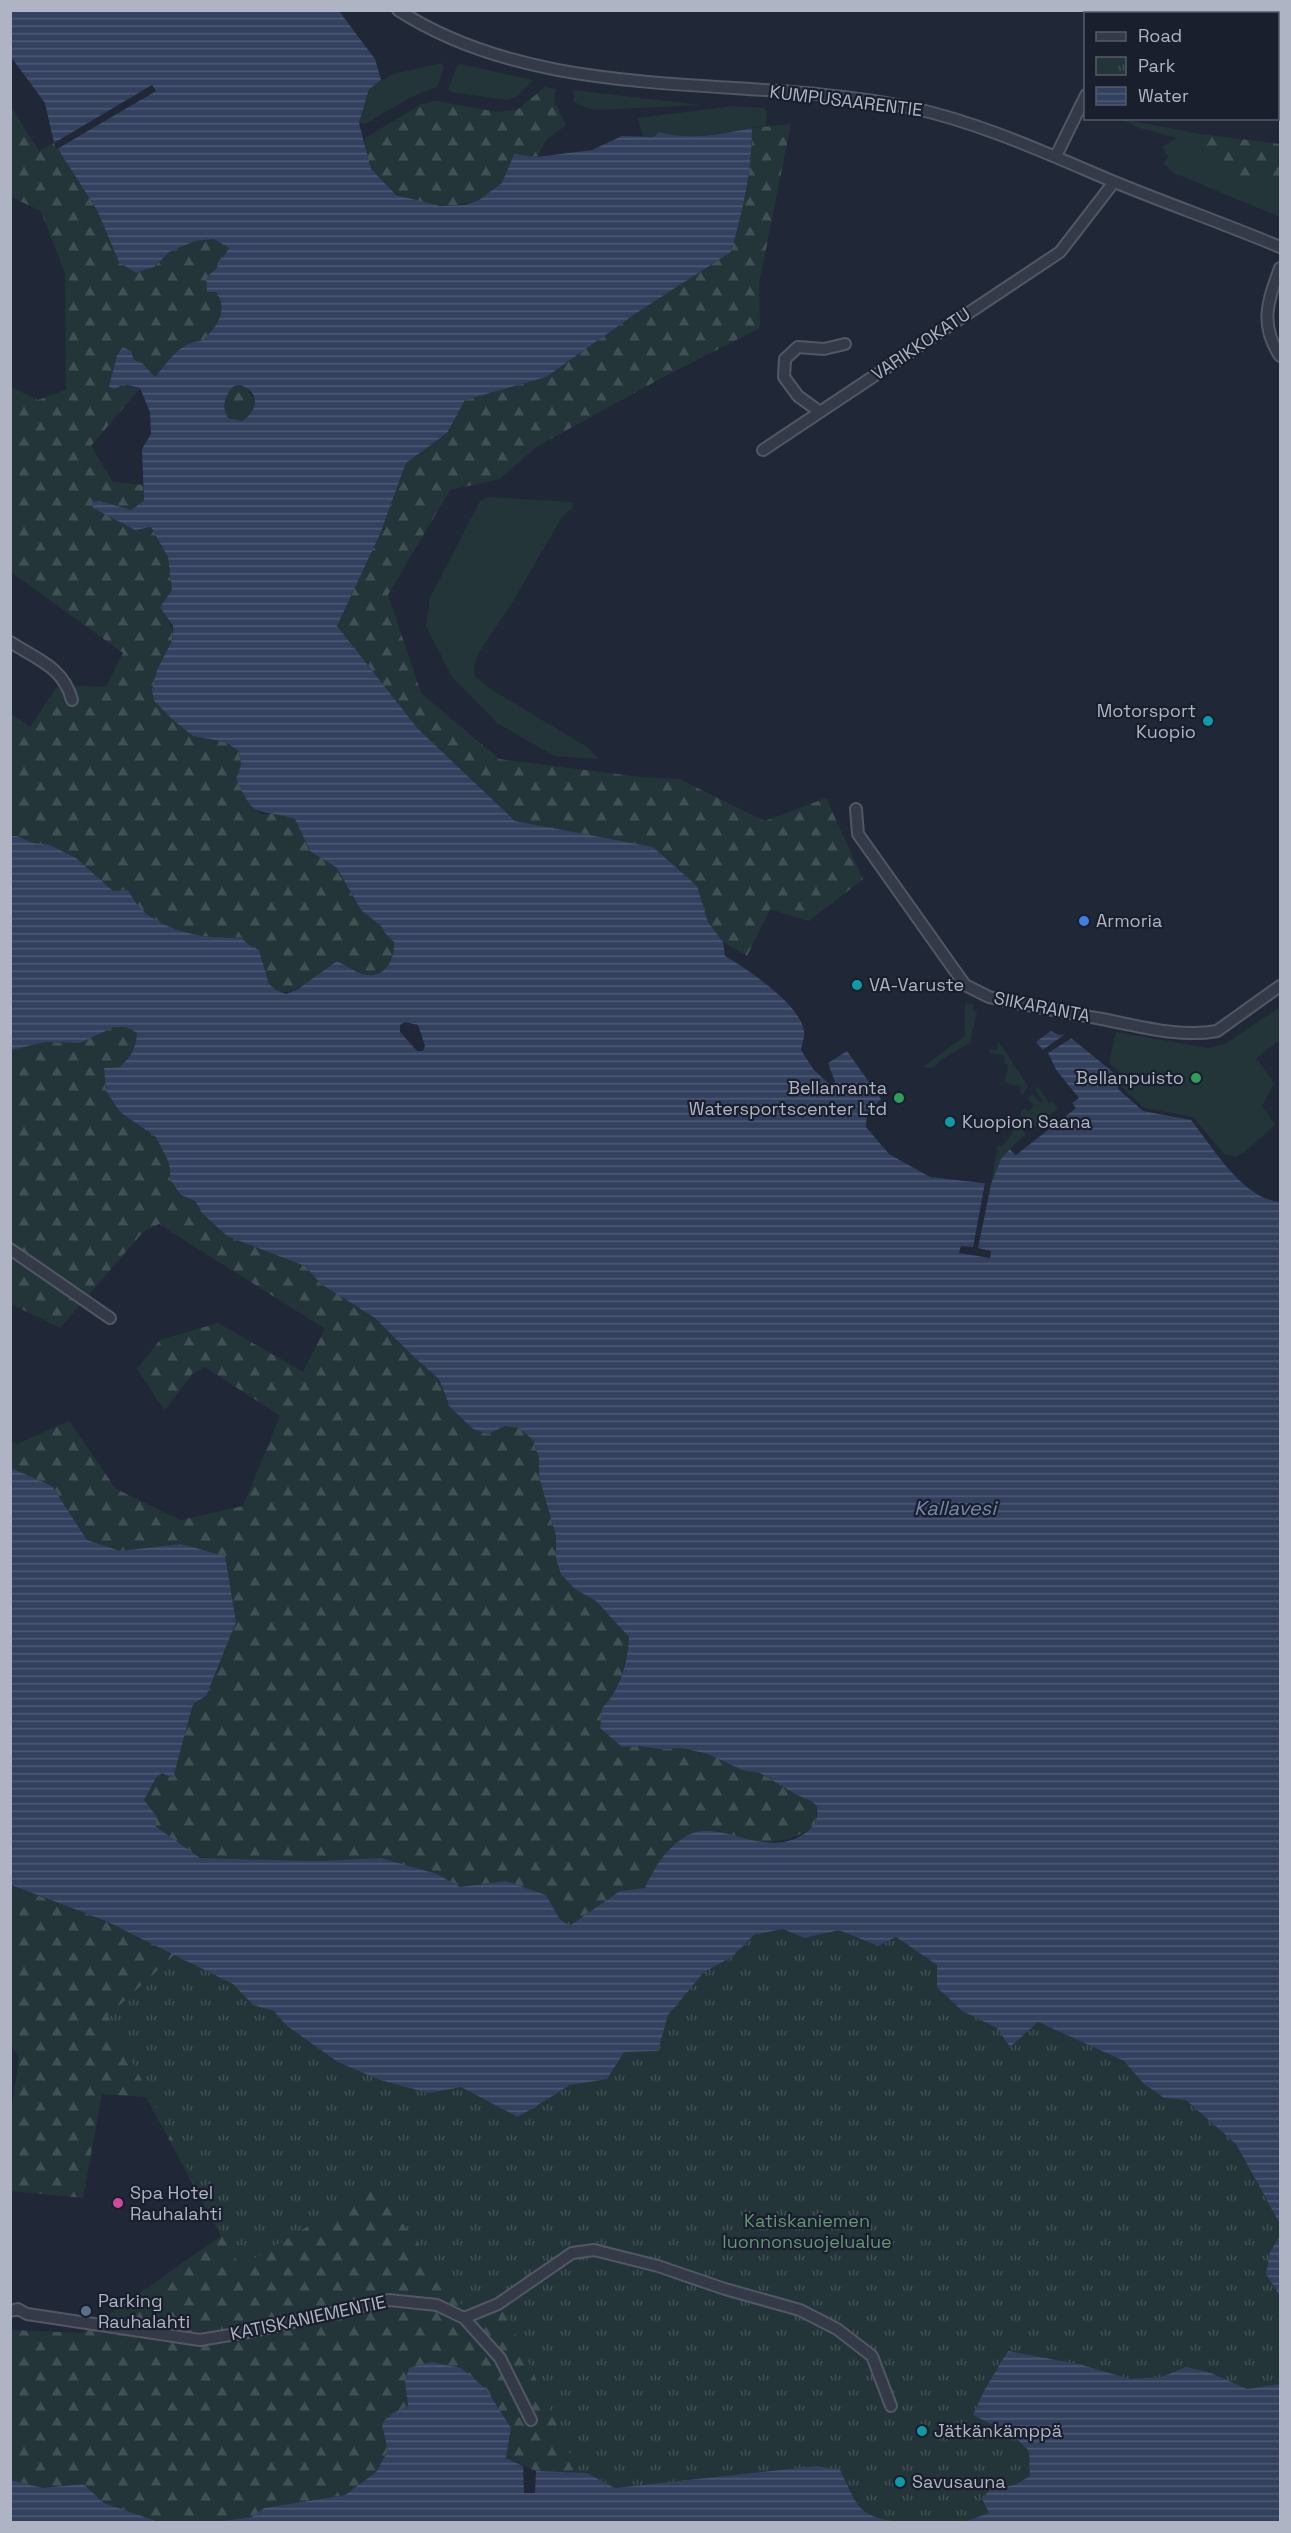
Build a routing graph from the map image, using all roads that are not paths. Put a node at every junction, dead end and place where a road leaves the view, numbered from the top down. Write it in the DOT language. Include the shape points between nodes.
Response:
graph roads {
  1 [pos="398,10"];
  2 [pos="1084,99"];
  3 [pos="1056,156"];
  4 [pos="1114,182"];
  5 [pos="1281,247"];
  6 [pos="1281,268"];
  7 [pos="844,344"];
  8 [pos="1281,356"];
  9 [pos="820,412"];
  10 [pos="763,450"];
  11 [pos="10,642"];
  12 [pos="72,700"];
  13 [pos="856,809"];
  14 [pos="1281,986"];
  15 [pos="10,1249"];
  16 [pos="110,1318"];
  17 [pos="10,2311"];
  18 [pos="464,2318"];
  19 [pos="891,2406"];
  20 [pos="531,2420"];
  1 -- 3 [label="street, KUMPUSAARENTIE" via="466,45 544,67 625,79 887,103 944,115"];
  2 -- 3 [label="street"];
  3 -- 4 [label="street, KUMPUSAARENTIE"];
  4 -- 5 [label="street, KUMPUSAARENTIE"];
  4 -- 9 [label="street, VARIKKOKATU" via="1060,252"];
  6 -- 8 [label="street" via="1266,310 1269,334"];
  7 -- 9 [label="street" via="824,349 798,347 785,359 784,377 798,396"];
  9 -- 10 [label="street, VARIKKOKATU"];
  11 -- 12 [label="street" via="59,673 69,686"];
  13 -- 14 [label="street, SIIKARANTA" via="858,834 864,844 965,985 989,997 1199,1033 1217,1031"];
  15 -- 16 [label="street"];
  17 -- 18 [label="street, KATISKANIEMENTIE" via="18,2309 27,2314 200,2340 389,2300 437,2305"];
  18 -- 19 [label="street" via="498,2304 572,2253 594,2250 800,2310 837,2329 872,2356"];
  18 -- 20 [label="street" via="500,2358"];
}
